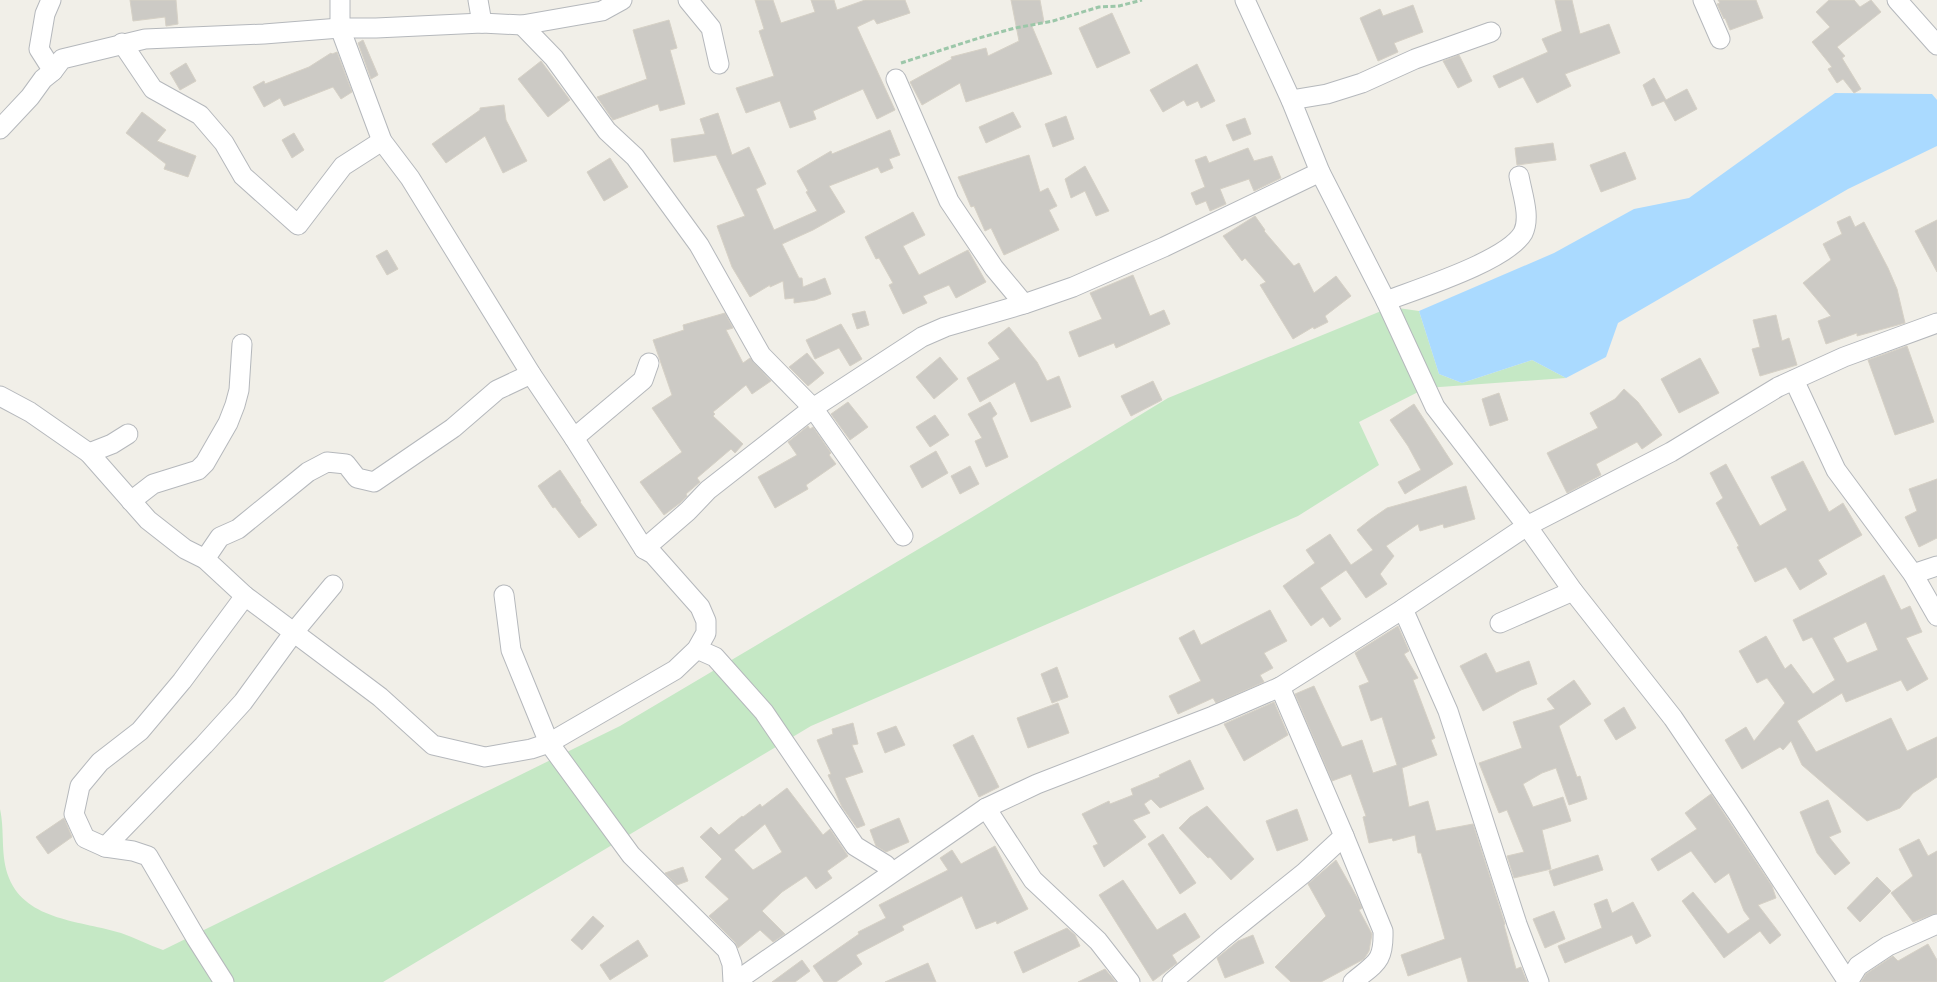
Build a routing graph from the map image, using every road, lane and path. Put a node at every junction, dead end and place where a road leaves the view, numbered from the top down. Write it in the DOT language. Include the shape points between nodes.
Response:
graph roads {
  1 [pos="51,0"];
  2 [pos="340,0"];
  3 [pos="478,0"];
  4 [pos="622,0"];
  5 [pos="688,0"];
  6 [pos="1142,0"];
  7 [pos="1245,0"];
  8 [pos="1703,0"];
  9 [pos="1897,0"];
  10 [pos="482,23"];
  11 [pos="522,25"];
  12 [pos="340,28"];
  13 [pos="1491,32"];
  14 [pos="1720,39"];
  15 [pos="122,44"];
  16 [pos="1937,45"];
  17 [pos="719,64"];
  18 [pos="53,71"];
  19 [pos="896,79"];
  20 [pos="1291,100"];
  21 [pos="0,130"];
  22 [pos="382,141"];
  23 [pos="1320,172"];
  24 [pos="1519,176"];
  25 [pos="1386,301"];
  26 [pos="1024,304"];
  27 [pos="1937,323"];
  28 [pos="242,344"];
  29 [pos="649,363"];
  30 [pos="531,374"];
  31 [pos="1794,380"];
  32 [pos="0,396"];
  33 [pos="813,408"];
  34 [pos="128,434"];
  35 [pos="574,438"];
  36 [pos="88,453"];
  37 [pos="131,501"];
  38 [pos="1527,526"];
  39 [pos="903,536"];
  40 [pos="644,549"];
  41 [pos="205,560"];
  42 [pos="1937,566"];
  43 [pos="1913,574"];
  44 [pos="334,585"];
  45 [pos="1573,591"];
  46 [pos="504,595"];
  47 [pos="245,596"];
  48 [pos="1403,609"];
  49 [pos="1937,616"];
  50 [pos="1500,623"];
  51 [pos="294,632"];
  52 [pos="698,649"];
  53 [pos="1280,688"];
  54 [pos="549,742"];
  55 [pos="986,808"];
  56 [pos="1344,836"];
  57 [pos="104,846"];
  58 [pos="889,874"];
  59 [pos="1937,924"];
  60 [pos="224,982"];
  61 [pos="734,982"];
  62 [pos="1130,982"];
  63 [pos="1172,982"];
  64 [pos="1353,982"];
  65 [pos="1539,982"];
  66 [pos="1848,982"];
  1 -- 18 [label="street" via="39,49"];
  2 -- 12 [label="street"];
  3 -- 10 [label="street"];
  4 -- 11 [label="street" via="602,11"];
  5 -- 17 [label="street" via="711,28"];
  6 -- 19 [label="path" via="1100,7 979,38 902,63 896,70"];
  7 -- 20 [label="street"];
  8 -- 14 [label="street"];
  9 -- 16 [label="street"];
  10 -- 11 [label="street"];
  10 -- 12 [label="street"];
  11 -- 33 [label="street" via="554,58 607,131 635,157 699,245 761,355"];
  12 -- 15 [label="street" via="145,39"];
  12 -- 22 [label="street"];
  13 -- 20 [label="street" via="1362,83 1327,94"];
  15 -- 18 [label="street" via="62,59"];
  15 -- 22 [label="street" via="153,89 200,115 224,143 243,176 298,225 343,166"];
  18 -- 21 [label="street"];
  19 -- 26 [label="street" via="949,201 994,268"];
  20 -- 23 [label="street"];
  22 -- 30 [label="street" via="410,178"];
  23 -- 25 [label="street"];
  23 -- 26 [label="street" via="1146,255 1074,287"];
  24 -- 25 [label="street" via="1526,220 1522,233 1511,246 1486,261"];
  25 -- 38 [label="street" via="1435,407"];
  26 -- 33 [label="street" via="922,337"];
  27 -- 31 [label="street" via="1844,357"];
  28 -- 37 [label="street" via="239,390 228,423 205,464 198,470 153,484"];
  29 -- 35 [label="street" via="643,380"];
  30 -- 35 [label="street"];
  30 -- 41 [label="street" via="497,390 453,428 374,482 356,478 346,464 327,462 308,472 238,529 220,537"];
  31 -- 38 [label="street" via="1671,452"];
  31 -- 43 [label="street" via="1836,470"];
  32 -- 36 [label="street" via="30,412"];
  33 -- 39 [label="street"];
  33 -- 40 [label="street" via="708,490"];
  34 -- 36 [label="street"];
  35 -- 40 [label="street"];
  36 -- 37 [label="street"];
  37 -- 41 [label="street" via="156,526"];
  38 -- 45 [label="street"];
  38 -- 48 [label="street"];
  40 -- 52 [label="street" via="653,554 700,607 706,620 706,633"];
  41 -- 47 [label="street"];
  42 -- 43 [label="street"];
  43 -- 49 [label="street"];
  44 -- 51 [label="street"];
  45 -- 50 [label="street"];
  45 -- 66 [label="street" via="1673,718"];
  46 -- 54 [label="street" via="511,650"];
  47 -- 51 [label="street"];
  47 -- 57 [label="street" via="140,731 100,762 80,786 74,814 85,838"];
  48 -- 53 [label="street"];
  48 -- 65 [label="street" via="1448,711 1516,924"];
  51 -- 54 [label="street" via="380,697 433,745 485,757 531,749"];
  51 -- 57 [label="street" via="244,702"];
  52 -- 54 [label="street" via="675,670"];
  52 -- 58 [label="street" via="715,657 764,712 855,846 886,865"];
  53 -- 55 [label="street" via="1037,784"];
  53 -- 56 [label="street"];
  54 -- 61 [label="street" via="631,855 727,950"];
  55 -- 58 [label="street"];
  55 -- 62 [label="street" via="1033,880 1098,941"];
  56 -- 63 [label="street" via="1304,874"];
  56 -- 64 [label="street" via="1382,932 1383,948 1380,958"];
  57 -- 60 [label="street" via="148,856"];
  58 -- 61 [label="street"];
  59 -- 66 [label="street" via="1888,946 1858,966"];
}
